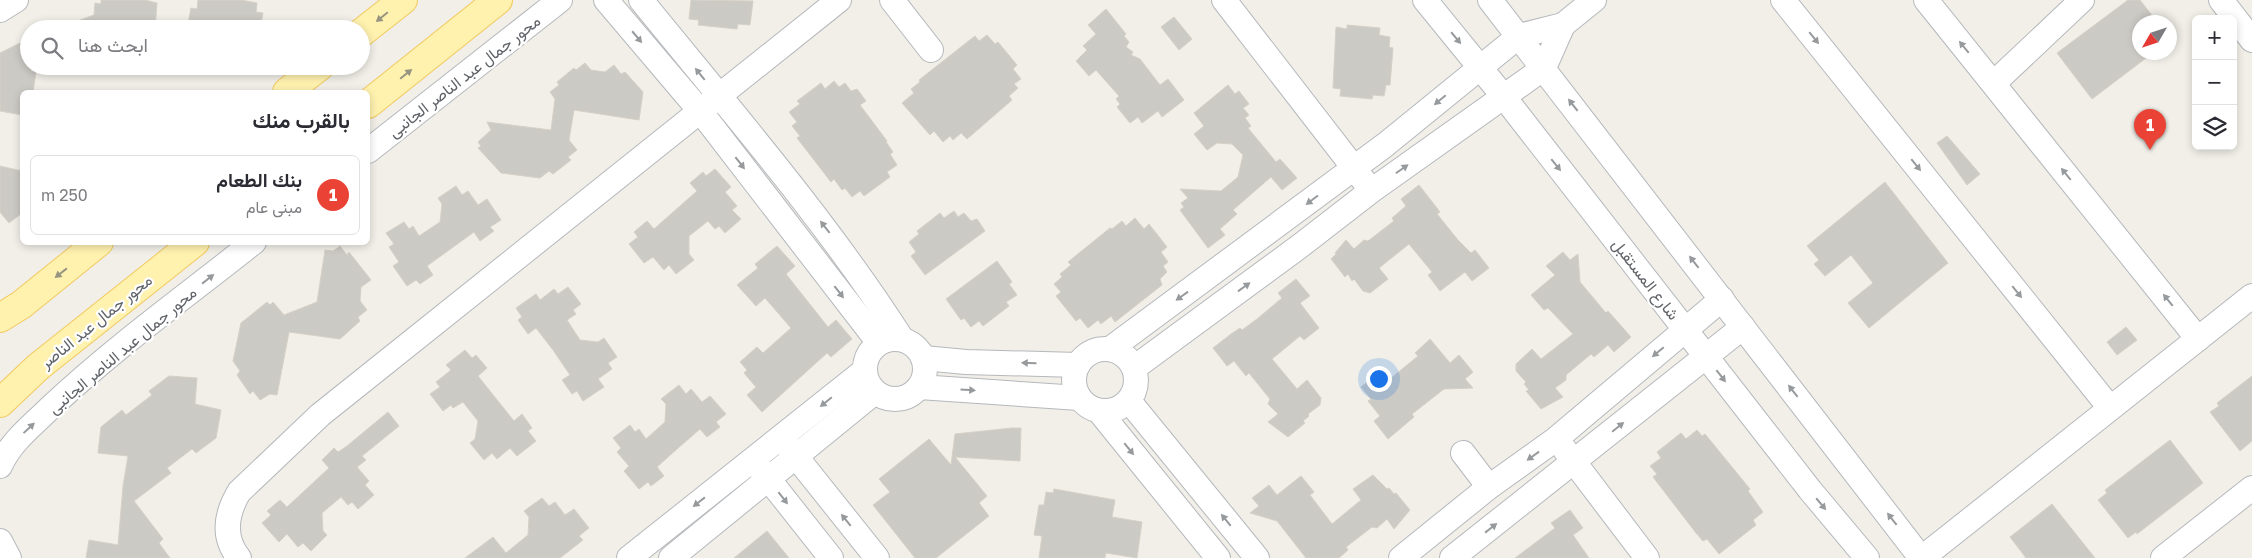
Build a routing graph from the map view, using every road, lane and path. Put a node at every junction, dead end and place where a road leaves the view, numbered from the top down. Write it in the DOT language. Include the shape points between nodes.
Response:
graph roads {
  1 [pos="16,0"];
  2 [pos="403,0"];
  3 [pos="498,0"];
  4 [pos="560,0"];
  5 [pos="606,0"];
  6 [pos="641,0"];
  7 [pos="839,0"];
  8 [pos="892,0"];
  9 [pos="1224,0"];
  10 [pos="1424,0"];
  11 [pos="1490,0"];
  12 [pos="1594,0"];
  13 [pos="1783,0"];
  14 [pos="1926,0"];
  15 [pos="2082,0"];
  16 [pos="2221,0"];
  17 [pos="0,10"];
  18 [pos="1563,25"];
  19 [pos="370,26"];
  20 [pos="1519,36"];
  21 [pos="2252,40"];
  22 [pos="931,50"];
  23 [pos="1480,66"];
  24 [pos="1544,68"];
  25 [pos="309,75"];
  26 [pos="1994,84"];
  27 [pos="290,90"];
  28 [pos="719,96"];
  29 [pos="1504,97"];
  30 [pos="370,102"];
  31 [pos="701,112"];
  32 [pos="370,149"];
  33 [pos="1355,168"];
  34 [pos="1371,191"];
  35 [pos="95,245"];
  36 [pos="191,245"];
  37 [pos="250,245"];
  38 [pos="2252,296"];
  39 [pos="1722,299"];
  40 [pos="0,318"];
  41 [pos="1743,326"];
  42 [pos="1685,329"];
  43 [pos="2198,338"];
  44 [pos="902,339"];
  45 [pos="879,343"];
  46 [pos="1110,349"];
  47 [pos="1705,356"];
  48 [pos="923,358"];
  49 [pos="1078,365"];
  50 [pos="1134,368"];
  51 [pos="869,381"];
  52 [pos="919,387"];
  53 [pos="1079,398"];
  54 [pos="1128,401"];
  55 [pos="0,403"];
  56 [pos="2110,408"];
  57 [pos="1099,411"];
  58 [pos="1556,439"];
  59 [pos="788,447"];
  60 [pos="1463,453"];
  61 [pos="753,460"];
  62 [pos="1574,462"];
  63 [pos="0,466"];
  64 [pos="768,478"];
  65 [pos="1490,487"];
  66 [pos="2252,488"];
  67 [pos="0,541"];
  68 [pos="9,558"];
  69 [pos="239,558"];
  70 [pos="629,558"];
  71 [pos="671,558"];
  72 [pos="831,558"];
  73 [pos="877,558"];
  74 [pos="1218,558"];
  75 [pos="1257,558"];
  76 [pos="1401,558"];
  77 [pos="1452,558"];
  78 [pos="1647,558"];
  79 [pos="1867,558"];
  80 [pos="1922,558"];
  81 [pos="2163,558"];
  1 -- 17 [label="street"];
  2 -- 19 [label="main road, one-way"];
  30 -- 3 [label="main road, one-way"];
  4 -- 32 [label="street, محور جمال عبد الناصر الجانبى"];
  5 -- 31 [label="street, one-way"];
  28 -- 6 [label="street, one-way"];
  7 -- 28 [label="street"];
  8 -- 22 [label="street"];
  9 -- 33 [label="street"];
  10 -- 23 [label="street, شارع المستقبل, one-way"];
  11 -- 20 [label="street"];
  12 -- 18 [label="street"];
  13 -- 56 [label="street, one-way"];
  26 -- 14 [label="street, one-way"];
  15 -- 26 [label="street"];
  16 -- 21 [label="street"];
  18 -- 20 [label="street"];
  18 -- 24 [label="street"];
  20 -- 23 [label="street"];
  20 -- 24 [label="street"];
  23 -- 29 [label="street, شارع المستقبل"];
  23 -- 33 [label="street, one-way"];
  24 -- 29 [label="street"];
  39 -- 24 [label="street, one-way"];
  25 -- 27 [label="main road"];
  43 -- 26 [label="street, one-way"];
  28 -- 31 [label="street"];
  44 -- 28 [label="street, one-way" via="832,236"];
  34 -- 29 [label="street, one-way"];
  29 -- 42 [label="street, شارع المستقبل, one-way"];
  31 -- 45 [label="street, one-way"];
  31 -- 69 [label="street" via="320,415 239,492 230,507 227,529"];
  33 -- 34 [label="street"];
  33 -- 46 [label="street, one-way"];
  50 -- 34 [label="street, one-way"];
  35 -- 40 [label="main road, one-way"];
  36 -- 55 [label="main road, محور جمال عبد الناصر" via="38,367"];
  63 -- 37 [label="street, محور جمال عبد الناصر الجانبى, one-way" via="7,451 22,434 78,382"];
  38 -- 43 [label="street"];
  39 -- 41 [label="street"];
  39 -- 42 [label="street"];
  41 -- 47 [label="street"];
  80 -- 41 [label="street, one-way"];
  42 -- 47 [label="street, شارع المستقبل"];
  42 -- 58 [label="street, one-way"];
  43 -- 56 [label="street"];
  44 -- 45 [label="street" via="886,339"];
  44 -- 48 [label="street" via="911,343"];
  45 -- 51 [label="street" via="867,355"];
  46 -- 49 [label="street" via="1091,352"];
  46 -- 50 [label="street" via="1124,355"];
  62 -- 47 [label="street, one-way"];
  47 -- 79 [label="street, شارع المستقبل, one-way"];
  49 -- 48 [label="street, one-way"];
  48 -- 52 [label="street" via="925,373"];
  49 -- 53 [label="street" via="1074,382"];
  50 -- 54 [label="street" via="1135,388"];
  51 -- 52 [label="street" via="890,399 906,397"];
  51 -- 59 [label="street"];
  52 -- 53 [label="street, one-way"];
  53 -- 57 [label="street"];
  54 -- 57 [label="street" via="1118,409"];
  75 -- 54 [label="street, one-way"];
  56 -- 80 [label="street"];
  57 -- 74 [label="street, one-way"];
  58 -- 62 [label="street"];
  58 -- 65 [label="street, one-way"];
  59 -- 61 [label="street"];
  59 -- 64 [label="street"];
  73 -- 59 [label="street, one-way"];
  60 -- 65 [label="street"];
  61 -- 64 [label="street"];
  61 -- 70 [label="street, one-way"];
  77 -- 62 [label="street, one-way"];
  62 -- 78 [label="street"];
  64 -- 71 [label="street"];
  64 -- 72 [label="street, one-way"];
  65 -- 76 [label="street"];
  66 -- 81 [label="street"];
  67 -- 68 [label="street"];
}
